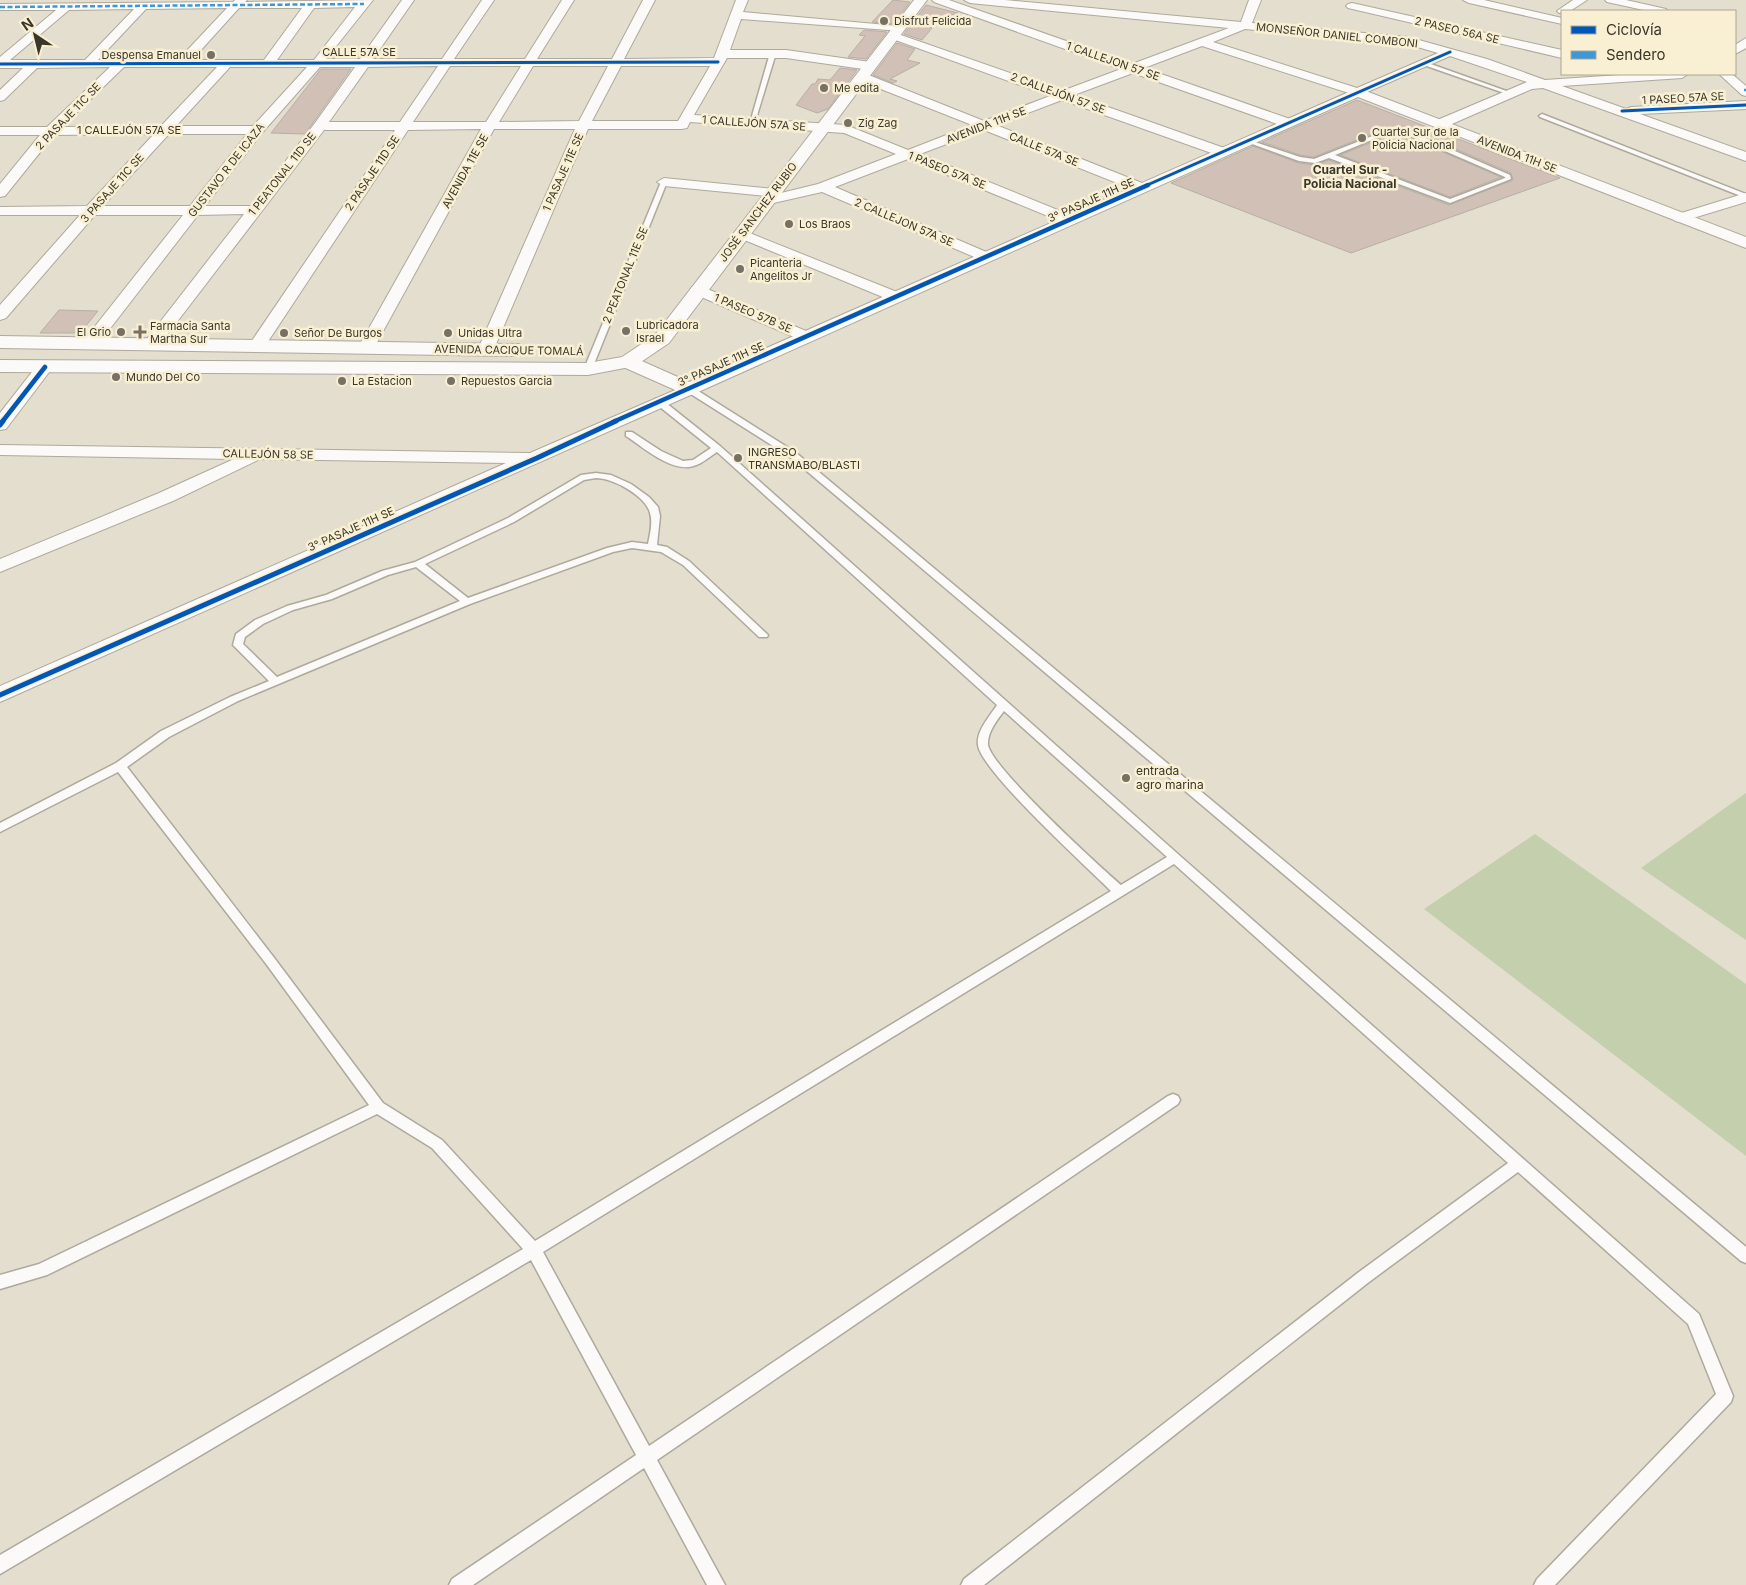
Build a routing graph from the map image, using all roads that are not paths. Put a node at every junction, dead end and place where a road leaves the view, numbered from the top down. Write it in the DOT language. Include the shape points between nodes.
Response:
graph roads {
  1 [pos="6,0"];
  2 [pos="408,0"];
  3 [pos="488,0"];
  4 [pos="568,0"];
  5 [pos="649,0"];
  6 [pos="742,0"];
  7 [pos="921,0"];
  8 [pos="938,0"];
  9 [pos="970,0"];
  10 [pos="1255,0"];
  11 [pos="1363,0"];
  12 [pos="1469,0"];
  13 [pos="1581,0"];
  14 [pos="1611,0"];
  15 [pos="365,2"];
  16 [pos="238,3"];
  17 [pos="1036,3"];
  18 [pos="310,5"];
  19 [pos="0,6"];
  20 [pos="67,6"];
  21 [pos="143,6"];
  22 [pos="1565,10"];
  23 [pos="1657,10"];
  24 [pos="737,16"];
  25 [pos="1557,20"];
  26 [pos="1327,21"];
  27 [pos="1246,25"];
  28 [pos="1311,31"];
  29 [pos="896,32"];
  30 [pos="1201,42"];
  31 [pos="1746,42"];
  32 [pos="1514,43"];
  33 [pos="1736,50"];
  34 [pos="1450,52"];
  35 [pos="773,53"];
  36 [pos="1561,54"];
  37 [pos="721,58"];
  38 [pos="531,61"];
  39 [pos="617,61"];
  40 [pos="318,62"];
  41 [pos="362,62"];
  42 [pos="446,62"];
  43 [pos="1483,62"];
  44 [pos="182,63"];
  45 [pos="227,63"];
  46 [pos="268,63"];
  47 [pos="1423,63"];
  48 [pos="0,64"];
  49 [pos="34,64"];
  50 [pos="88,64"];
  51 [pos="120,64"];
  52 [pos="1134,68"];
  53 [pos="866,71"];
  54 [pos="1655,75"];
  55 [pos="1726,75"];
  56 [pos="1548,84"];
  57 [pos="1745,90"];
  58 [pos="1358,92"];
  59 [pos="1509,93"];
  60 [pos="1064,95"];
  61 [pos="0,96"];
  62 [pos="1746,105"];
  63 [pos="1622,111"];
  64 [pos="1542,116"];
  65 [pos="685,121"];
  66 [pos="752,122"];
  67 [pos="1288,123"];
  68 [pos="1440,124"];
  69 [pos="984,125"];
  70 [pos="320,126"];
  71 [pos="404,126"];
  72 [pos="490,126"];
  73 [pos="583,126"];
  74 [pos="822,128"];
  75 [pos="51,130"];
  76 [pos="165,130"];
  77 [pos="257,130"];
  78 [pos="0,131"];
  79 [pos="1247,141"];
  80 [pos="1222,152"];
  81 [pos="909,154"];
  82 [pos="1328,155"];
  83 [pos="1746,158"];
  84 [pos="664,182"];
  85 [pos="823,187"];
  86 [pos="1142,188"];
  87 [pos="0,192"];
  88 [pos="1746,196"];
  89 [pos="771,197"];
  90 [pos="255,210"];
  91 [pos="0,211"];
  92 [pos="194,211"];
  93 [pos="90,212"];
  94 [pos="1680,218"];
  95 [pos="1070,220"];
  96 [pos="742,234"];
  97 [pos="1746,243"];
  98 [pos="986,257"];
  99 [pos="698,290"];
  100 [pos="896,297"];
  101 [pos="0,315"];
  102 [pos="807,337"];
  103 [pos="0,342"];
  104 [pos="89,344"];
  105 [pos="151,344"];
  106 [pos="257,345"];
  107 [pos="367,346"];
  108 [pos="486,349"];
  109 [pos="535,350"];
  110 [pos="564,351"];
  111 [pos="591,360"];
  112 [pos="628,362"];
  113 [pos="0,366"];
  114 [pos="45,367"];
  115 [pos="689,389"];
  116 [pos="658,402"];
  117 [pos="0,425"];
  118 [pos="629,434"];
  119 [pos="717,448"];
  120 [pos="0,450"];
  121 [pos="259,454"];
  122 [pos="537,458"];
  123 [pos="652,546"];
  124 [pos="418,564"];
  125 [pos="0,566"];
  126 [pos="467,602"];
  127 [pos="763,635"];
  128 [pos="276,682"];
  129 [pos="0,696"];
  130 [pos="1004,703"];
  131 [pos="120,766"];
  132 [pos="0,828"];
  133 [pos="1175,858"];
  134 [pos="1120,892"];
  135 [pos="1173,1100"];
  136 [pos="378,1108"];
  137 [pos="1519,1163"];
  138 [pos="534,1250"];
  139 [pos="1746,1256"];
  140 [pos="0,1282"];
  141 [pos="647,1458"];
  142 [pos="0,1565"];
  143 [pos="458,1585"];
  144 [pos="716,1585"];
  145 [pos="970,1585"];
  146 [pos="1543,1585"];
  1 -- 19 [label="street"];
  2 -- 41 [label="street, 1 PEATONAL 11D SE"];
  3 -- 42 [label="street, 2 PASAJE 11D SE"];
  4 -- 38 [label="street, AVENIDA 11E SE"];
  5 -- 39 [label="street, 1 PASAJE 11E SE"];
  6 -- 24 [label="street"];
  7 -- 29 [label="main road, JOSÉ SANCHEZ RUBIO"];
  8 -- 52 [label="street, 1 CALLEJON 57 SE"];
  9 -- 17 [label="street, MONSEÑOR DANIEL COMBONI"];
  10 -- 27 [label="street"];
  11 -- 32 [label="street, 2 PASEO 56A SE" via="1348,8"];
  12 -- 25 [label="street"];
  13 -- 22 [label="street"];
  14 -- 23 [label="street"];
  15 -- 18 [label="street"];
  15 -- 40 [label="street, GUSTAVO R DE ICAZA"];
  16 -- 18 [label="street"];
  16 -- 21 [label="street"];
  16 -- 44 [label="street"];
  17 -- 27 [label="street, MONSEÑOR DANIEL COMBONI"];
  18 -- 46 [label="street"];
  19 -- 20 [label="street"];
  20 -- 21 [label="street"];
  20 -- 48 [label="street"];
  21 -- 50 [label="street, 2 PASAJE 11C SE"];
  24 -- 29 [label="street, 2 CALLEJÓN 57 SE" via="795,19"];
  24 -- 37 [label="street"];
  25 -- 32 [label="street"];
  26 -- 28 [label="street"];
  27 -- 28 [label="street, MONSEÑOR DANIEL COMBONI"];
  27 -- 30 [label="street, AVENIDA 11H SE"];
  28 -- 34 [label="street, MONSEÑOR DANIEL COMBONI" via="1408,40"];
  29 -- 53 [label="main road, JOSÉ SANCHEZ RUBIO"];
  29 -- 60 [label="street, 2 CALLEJÓN 57 SE"];
  30 -- 52 [label="street, AVENIDA 11H SE"];
  30 -- 58 [label="street, AVENIDA 11H SE"];
  31 -- 33 [label="street"];
  32 -- 36 [label="street, 2 PASEO 56A SE"];
  32 -- 43 [label="street"];
  34 -- 43 [label="street, MONSEÑOR DANIEL COMBONI"];
  34 -- 47 [label="street, 3° PASAJE 11H SE"];
  35 -- 37 [label="street, CALLE 57A SE"];
  35 -- 53 [label="street, CALLE 57A SE"];
  35 -- 66 [label="lane"];
  37 -- 39 [label="street, CALLE 57A SE"];
  37 -- 65 [label="street"];
  38 -- 39 [label="street, CALLE 57A SE"];
  38 -- 42 [label="street, CALLE 57A SE"];
  38 -- 72 [label="street, AVENIDA 11E SE"];
  39 -- 73 [label="street, 1 PASAJE 11E SE"];
  40 -- 41 [label="street, CALLE 57A SE"];
  40 -- 46 [label="street, CALLE 57A SE"];
  40 -- 77 [label="street, GUSTAVO R DE ICAZA"];
  41 -- 42 [label="street, CALLE 57A SE"];
  41 -- 70 [label="street, 1 PEATONAL 11D SE"];
  42 -- 71 [label="street, 2 PASAJE 11D SE"];
  43 -- 56 [label="street, MONSEÑOR DANIEL COMBONI"];
  44 -- 45 [label="street, CALLE 57A SE"];
  44 -- 51 [label="street, CALLE 57A SE"];
  45 -- 46 [label="street, CALLE 57A SE"];
  45 -- 76 [label="street, 3 PASAJE 11C SE"];
  47 -- 58 [label="street, 3° PASAJE 11H SE"];
  47 -- 59 [label="lane"];
  48 -- 49 [label="street, CALLE 57A SE"];
  49 -- 50 [label="street, CALLE 57A SE"];
  49 -- 61 [label="street"];
  50 -- 51 [label="street, CALLE 57A SE"];
  51 -- 75 [label="street, 2 PASAJE 11C SE"];
  52 -- 60 [label="street, AVENIDA 11H SE"];
  52 -- 67 [label="street, 1 CALLEJON 57 SE"];
  53 -- 69 [label="street, CALLE 57A SE"];
  53 -- 74 [label="main road, JOSÉ SANCHEZ RUBIO"];
  54 -- 56 [label="street"];
  55 -- 57 [label="street"];
  56 -- 59 [label="street" via="1530,85"];
  56 -- 63 [label="street, MONSEÑOR DANIEL COMBONI"];
  58 -- 67 [label="main road, 3° PASAJE 11H SE"];
  58 -- 68 [label="main road, AVENIDA 11H SE"];
  59 -- 68 [label="street"];
  60 -- 69 [label="street, AVENIDA 11H SE"];
  60 -- 80 [label="street, 2 CALLEJÓN 57 SE"];
  62 -- 63 [label="street, 1 PASEO 57A SE"];
  63 -- 83 [label="street, MONSEÑOR DANIEL COMBONI"];
  64 -- 88 [label="lane"];
  65 -- 66 [label="street, 1 CALLEJÓN 57A SE"];
  65 -- 73 [label="street, 1 CALLEJÓN 57A SE"];
  66 -- 74 [label="street, 1 CALLEJÓN 57A SE"];
  67 -- 79 [label="main road, 3° PASAJE 11H SE"];
  68 -- 94 [label="main road, AVENIDA 11H SE"];
  69 -- 81 [label="street, AVENIDA 11H SE"];
  69 -- 86 [label="street, CALLE 57A SE"];
  70 -- 71 [label="street, 1 CALLEJÓN 57A SE"];
  70 -- 90 [label="street, 1 PEATONAL 11D SE"];
  71 -- 72 [label="street, 1 CALLEJÓN 57A SE"];
  71 -- 106 [label="street, 2 PASAJE 11D SE"];
  72 -- 73 [label="street, 1 CALLEJÓN 57A SE"];
  72 -- 107 [label="street, AVENIDA 11E SE"];
  73 -- 108 [label="street, 1 PASAJE 11E SE"];
  74 -- 81 [label="street, 1 PASEO 57A SE" via="846,129"];
  74 -- 89 [label="main road, JOSÉ SANCHEZ RUBIO"];
  75 -- 76 [label="street, 1 CALLEJÓN 57A SE"];
  75 -- 78 [label="street, 1 CALLEJÓN 57A SE"];
  75 -- 87 [label="street, 2 PASAJE 11C SE"];
  76 -- 77 [label="street, 1 CALLEJÓN 57A SE"];
  76 -- 93 [label="street, 3 PASAJE 11C SE"];
  77 -- 92 [label="street, GUSTAVO R DE ICAZA"];
  79 -- 80 [label="main road, 3° PASAJE 11H SE"];
  79 -- 82 [label="lane" via="1307,161"];
  80 -- 86 [label="main road, 3° PASAJE 11H SE"];
  81 -- 85 [label="street, AVENIDA 11H SE"];
  81 -- 95 [label="street, 1 PASEO 57A SE"];
  82 -- 82 [label="lane" via="1402,130 1508,176 1508,179 1450,202"];
  84 -- 89 [label="street, AVENIDA 11H SE"];
  84 -- 111 [label="lane, 2 PEATONAL 11E SE"];
  85 -- 89 [label="street, AVENIDA 11H SE"];
  85 -- 98 [label="street, 2 CALLEJON 57A SE"];
  86 -- 95 [label="main road, 3° PASAJE 11H SE"];
  88 -- 94 [label="street"];
  89 -- 96 [label="main road, JOSÉ SANCHEZ RUBIO"];
  90 -- 92 [label="street"];
  90 -- 105 [label="street, 1 PEATONAL 11D SE"];
  91 -- 93 [label="street"];
  92 -- 93 [label="street"];
  92 -- 104 [label="street, GUSTAVO R DE ICAZA"];
  93 -- 101 [label="street, 3 PASAJE 11C SE"];
  94 -- 97 [label="main road, AVENIDA 11H SE"];
  95 -- 98 [label="main road, 3° PASAJE 11H SE"];
  96 -- 99 [label="main road, JOSÉ SANCHEZ RUBIO"];
  96 -- 100 [label="street"];
  98 -- 100 [label="main road, 3° PASAJE 11H SE"];
  99 -- 102 [label="street, 1 PASEO 57B SE"];
  99 -- 112 [label="main road, JOSÉ SANCHEZ RUBIO" via="662,339"];
  100 -- 102 [label="main road, 3° PASAJE 11H SE"];
  102 -- 115 [label="main road, 3° PASAJE 11H SE"];
  103 -- 104 [label="main road, AVENIDA CACIQUE TOMALÁ"];
  104 -- 105 [label="main road, AVENIDA CACIQUE TOMALÁ"];
  105 -- 106 [label="main road, AVENIDA CACIQUE TOMALÁ"];
  106 -- 107 [label="main road, AVENIDA CACIQUE TOMALÁ"];
  107 -- 108 [label="main road, AVENIDA CACIQUE TOMALÁ"];
  108 -- 109 [label="main road, AVENIDA CACIQUE TOMALÁ"];
  110 -- 111 [label="main road, AVENIDA CACIQUE TOMALÁ"];
  111 -- 112 [label="main road, AVENIDA CACIQUE TOMALÁ"];
  111 -- 114 [label="main road, AVENIDA CACIQUE TOMALÁ"];
  112 -- 115 [label="main road"];
  113 -- 114 [label="main road, AVENIDA CACIQUE TOMALÁ"];
  114 -- 117 [label="street"];
  115 -- 116 [label="street, 3° PASAJE 11H SE"];
  115 -- 139 [label="lane" via="792,454"];
  116 -- 119 [label="lane"];
  116 -- 122 [label="street, 3° PASAJE 11H SE"];
  118 -- 119 [label="lane" via="682,464 690,464"];
  119 -- 130 [label="lane"];
  120 -- 121 [label="street, CALLEJÓN 58 SE"];
  121 -- 122 [label="street, CALLEJÓN 58 SE"];
  121 -- 125 [label="street" via="166,497"];
  122 -- 129 [label="street, 3° PASAJE 11H SE"];
  123 -- 124 [label="lane" via="656,522 653,507 633,489 612,478 592,475 581,478 511,520"];
  123 -- 126 [label="lane" via="632,545 610,550"];
  123 -- 127 [label="lane" via="664,549 686,564"];
  124 -- 126 [label="lane"];
  124 -- 128 [label="lane" via="290,608 259,622 240,636 238,645"];
  126 -- 128 [label="lane"];
  128 -- 131 [label="lane" via="164,734"];
  130 -- 133 [label="lane"];
  130 -- 134 [label="lane" via="983,737 983,750 1013,788"];
  131 -- 132 [label="lane"];
  131 -- 136 [label="lane" via="271,962"];
  133 -- 134 [label="lane"];
  133 -- 137 [label="lane"];
  134 -- 138 [label="lane"];
  135 -- 141 [label="lane"];
  136 -- 138 [label="lane" via="437,1144"];
  136 -- 140 [label="lane" via="42,1270"];
  137 -- 145 [label="lane" via="1364,1277"];
  137 -- 146 [label="lane" via="1694,1319 1725,1396"];
  138 -- 141 [label="lane"];
  138 -- 142 [label="lane"];
  141 -- 143 [label="lane"];
  141 -- 144 [label="lane"];
}
